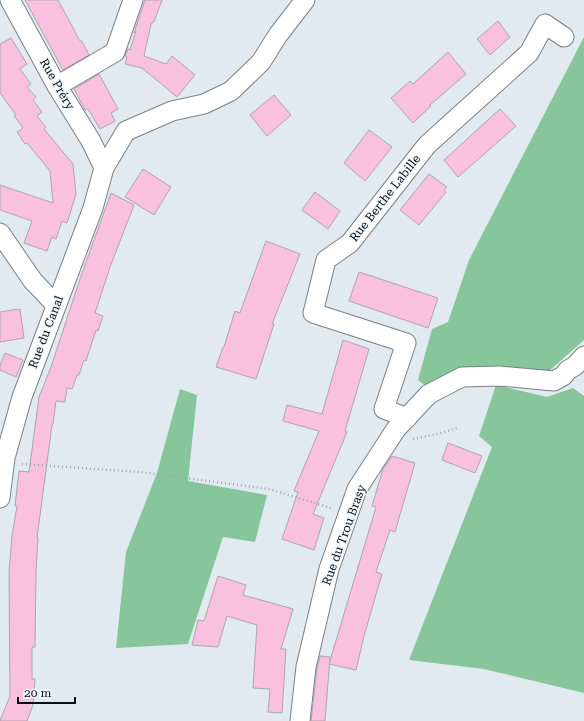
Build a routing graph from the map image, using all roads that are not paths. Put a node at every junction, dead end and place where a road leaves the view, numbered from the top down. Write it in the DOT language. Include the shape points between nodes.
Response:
graph roads {
  1 [pos="10,0"];
  2 [pos="133,0"];
  3 [pos="305,0"];
  4 [pos="564,37"];
  5 [pos="57,86"];
  6 [pos="104,168"];
  7 [pos="0,233"];
  8 [pos="56,305"];
  9 [pos="584,356"];
  10 [pos="401,423"];
  11 [pos="0,498"];
  12 [pos="300,721"];
  1 -- 5 [label="street, Rue Préry"];
  2 -- 5 [label="street" via="115,52"];
  3 -- 6 [label="street, Rue du Canal" via="261,62 231,91 204,104 172,111 126,131"];
  4 -- 10 [label="street, Rue Berthe Labille" via="545,24 529,53 427,145 350,243 326,260 313,313 406,343 384,409"];
  5 -- 6 [label="street, Rue Préry" via="91,141"];
  6 -- 8 [label="street, Rue du Canal" via="93,208"];
  7 -- 8 [label="street" via="33,281"];
  8 -- 11 [label="street, Rue du Canal" via="22,397 4,463"];
  9 -- 10 [label="street, Rue du Trou Brasy" via="554,381 499,376 462,377 429,394"];
  10 -- 12 [label="street, Rue du Trou Brasy" via="357,489 329,569 306,667"];
}
